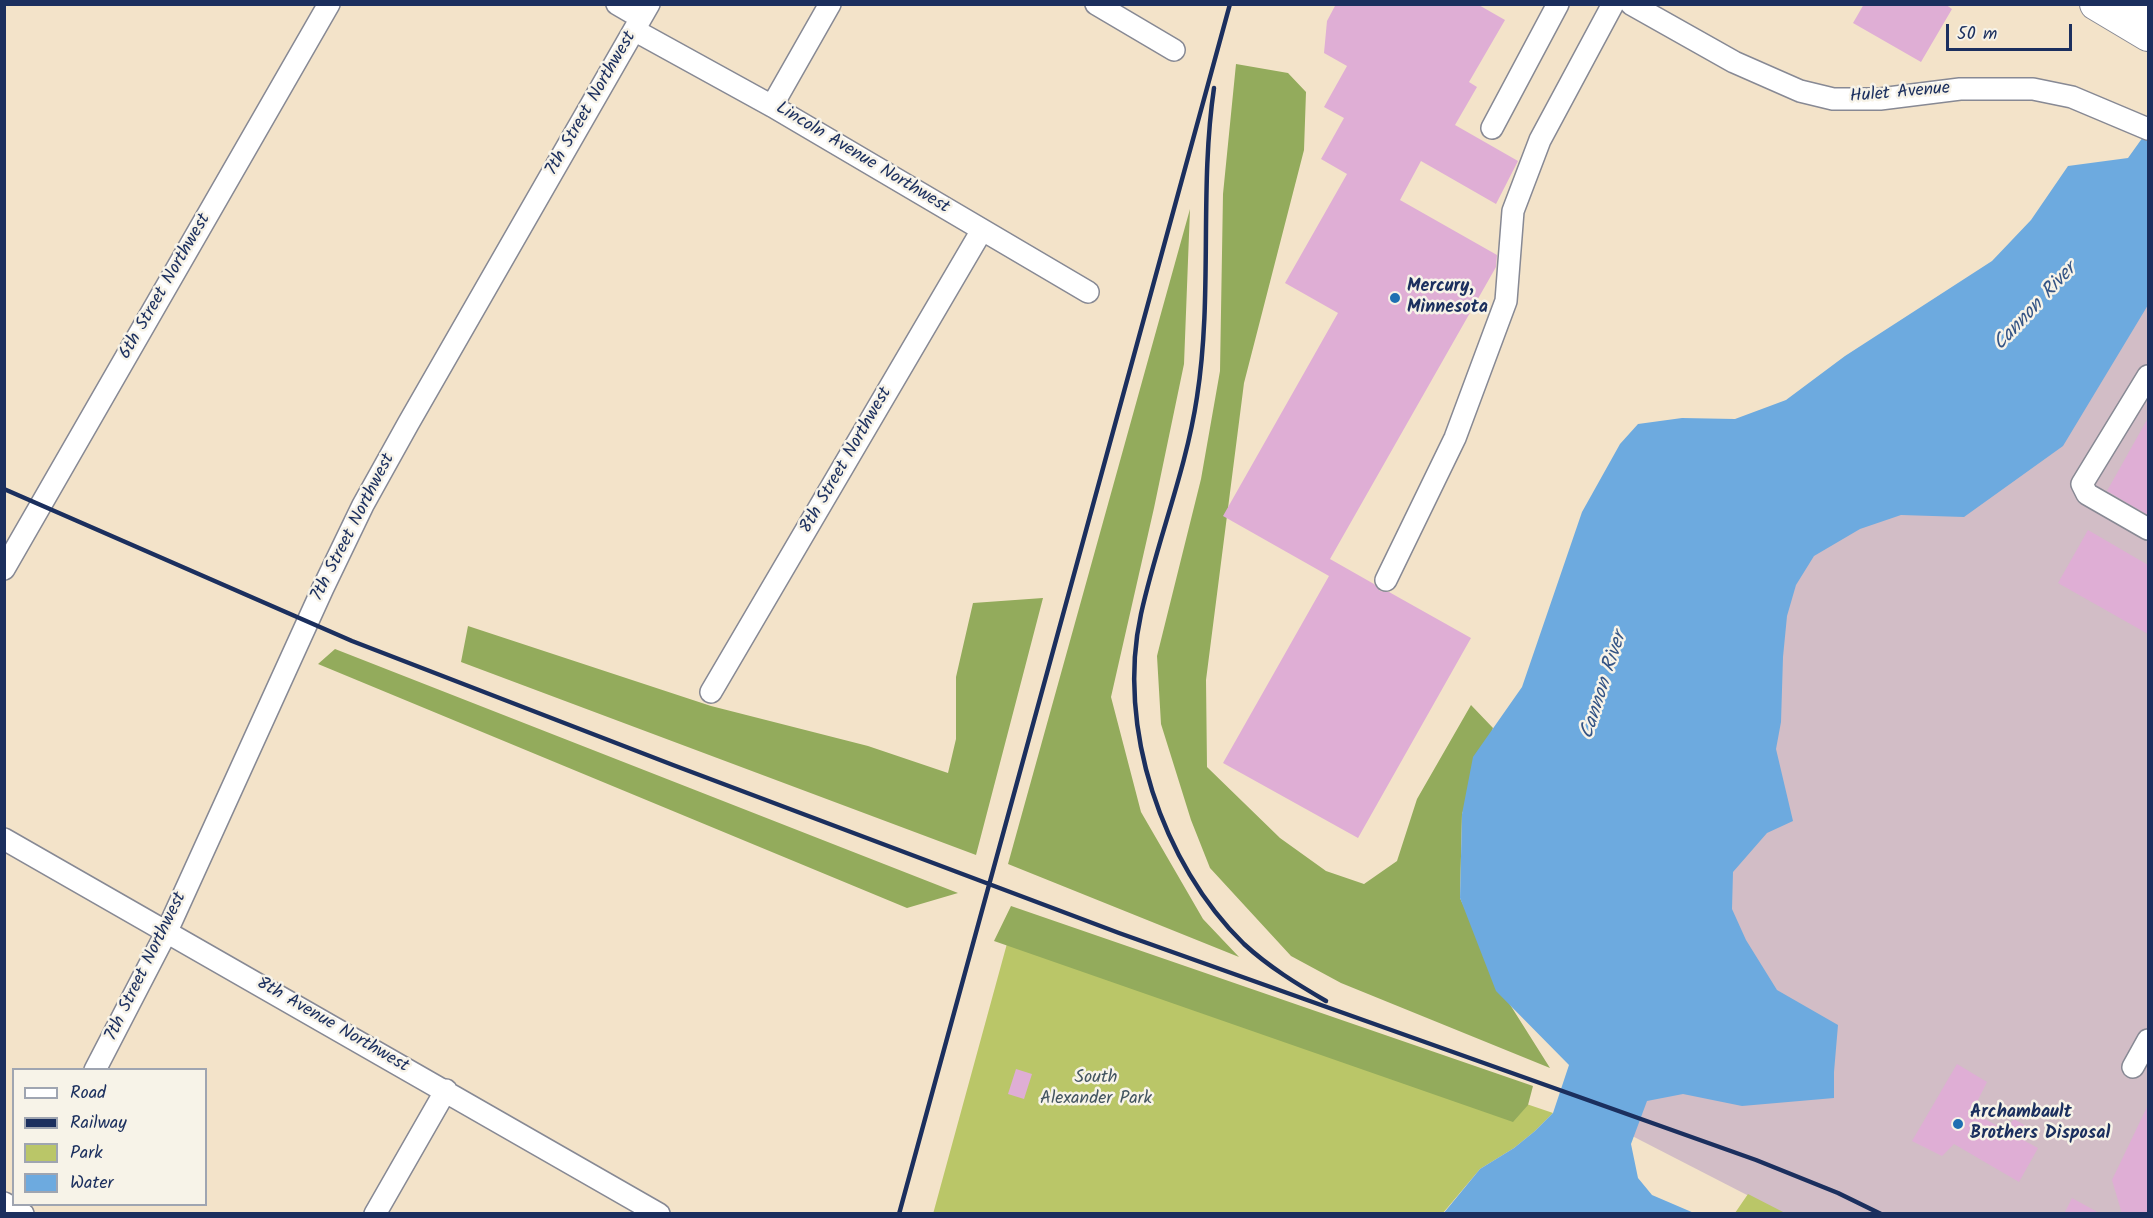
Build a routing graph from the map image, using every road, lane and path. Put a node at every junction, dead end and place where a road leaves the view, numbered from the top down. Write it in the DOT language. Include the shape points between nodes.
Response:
graph roads {
  1 [pos="329,4"];
  2 [pos="617,4"];
  3 [pos="830,4"];
  4 [pos="1096,4"];
  5 [pos="1557,4"];
  6 [pos="1613,4"];
  7 [pos="1631,4"];
  8 [pos="2096,4"];
  9 [pos="641,17"];
  10 [pos="2148,35"];
  11 [pos="1173,50"];
  12 [pos="772,106"];
  13 [pos="1492,128"];
  14 [pos="2146,128"];
  15 [pos="982,230"];
  16 [pos="1088,292"];
  17 [pos="2148,375"];
  18 [pos="2148,529"];
  19 [pos="4,569"];
  20 [pos="1386,580"];
  21 [pos="711,692"];
  22 [pos="4,838"];
  23 [pos="167,931"];
  24 [pos="2148,1040"];
  25 [pos="2133,1067"];
  26 [pos="96,1068"];
  27 [pos="446,1090"];
  28 [pos="375,1214"];
  29 [pos="659,1214"];
  1 -- 19 [label="street, 6th Street Northwest"];
  2 -- 9 [label="street, Lincoln Avenue Northwest"];
  3 -- 12 [label="street"];
  4 -- 11 [label="street"];
  5 -- 13 [label="street"];
  6 -- 20 [label="street" via="1540,140 1514,211 1506,301 1455,438"];
  7 -- 14 [label="street, Hulet Avenue" via="1734,62 1800,92 1833,99 1868,99 1960,89 2033,89 2072,97"];
  8 -- 10 [label="highway"];
  9 -- 12 [label="street, Lincoln Avenue Northwest"];
  9 -- 23 [label="street, 7th Street Northwest" via="363,505"];
  12 -- 15 [label="street, Lincoln Avenue Northwest"];
  15 -- 16 [label="street, Lincoln Avenue Northwest"];
  15 -- 21 [label="street, 8th Street Northwest"];
  17 -- 18 [label="street" via="2082,484 2087,494"];
  22 -- 23 [label="street, 8th Avenue Northwest"];
  23 -- 26 [label="street, 7th Street Northwest"];
  23 -- 27 [label="street, 8th Avenue Northwest"];
  24 -- 25 [label="street"];
  27 -- 28 [label="street"];
  27 -- 29 [label="street, 8th Avenue Northwest"];
}
